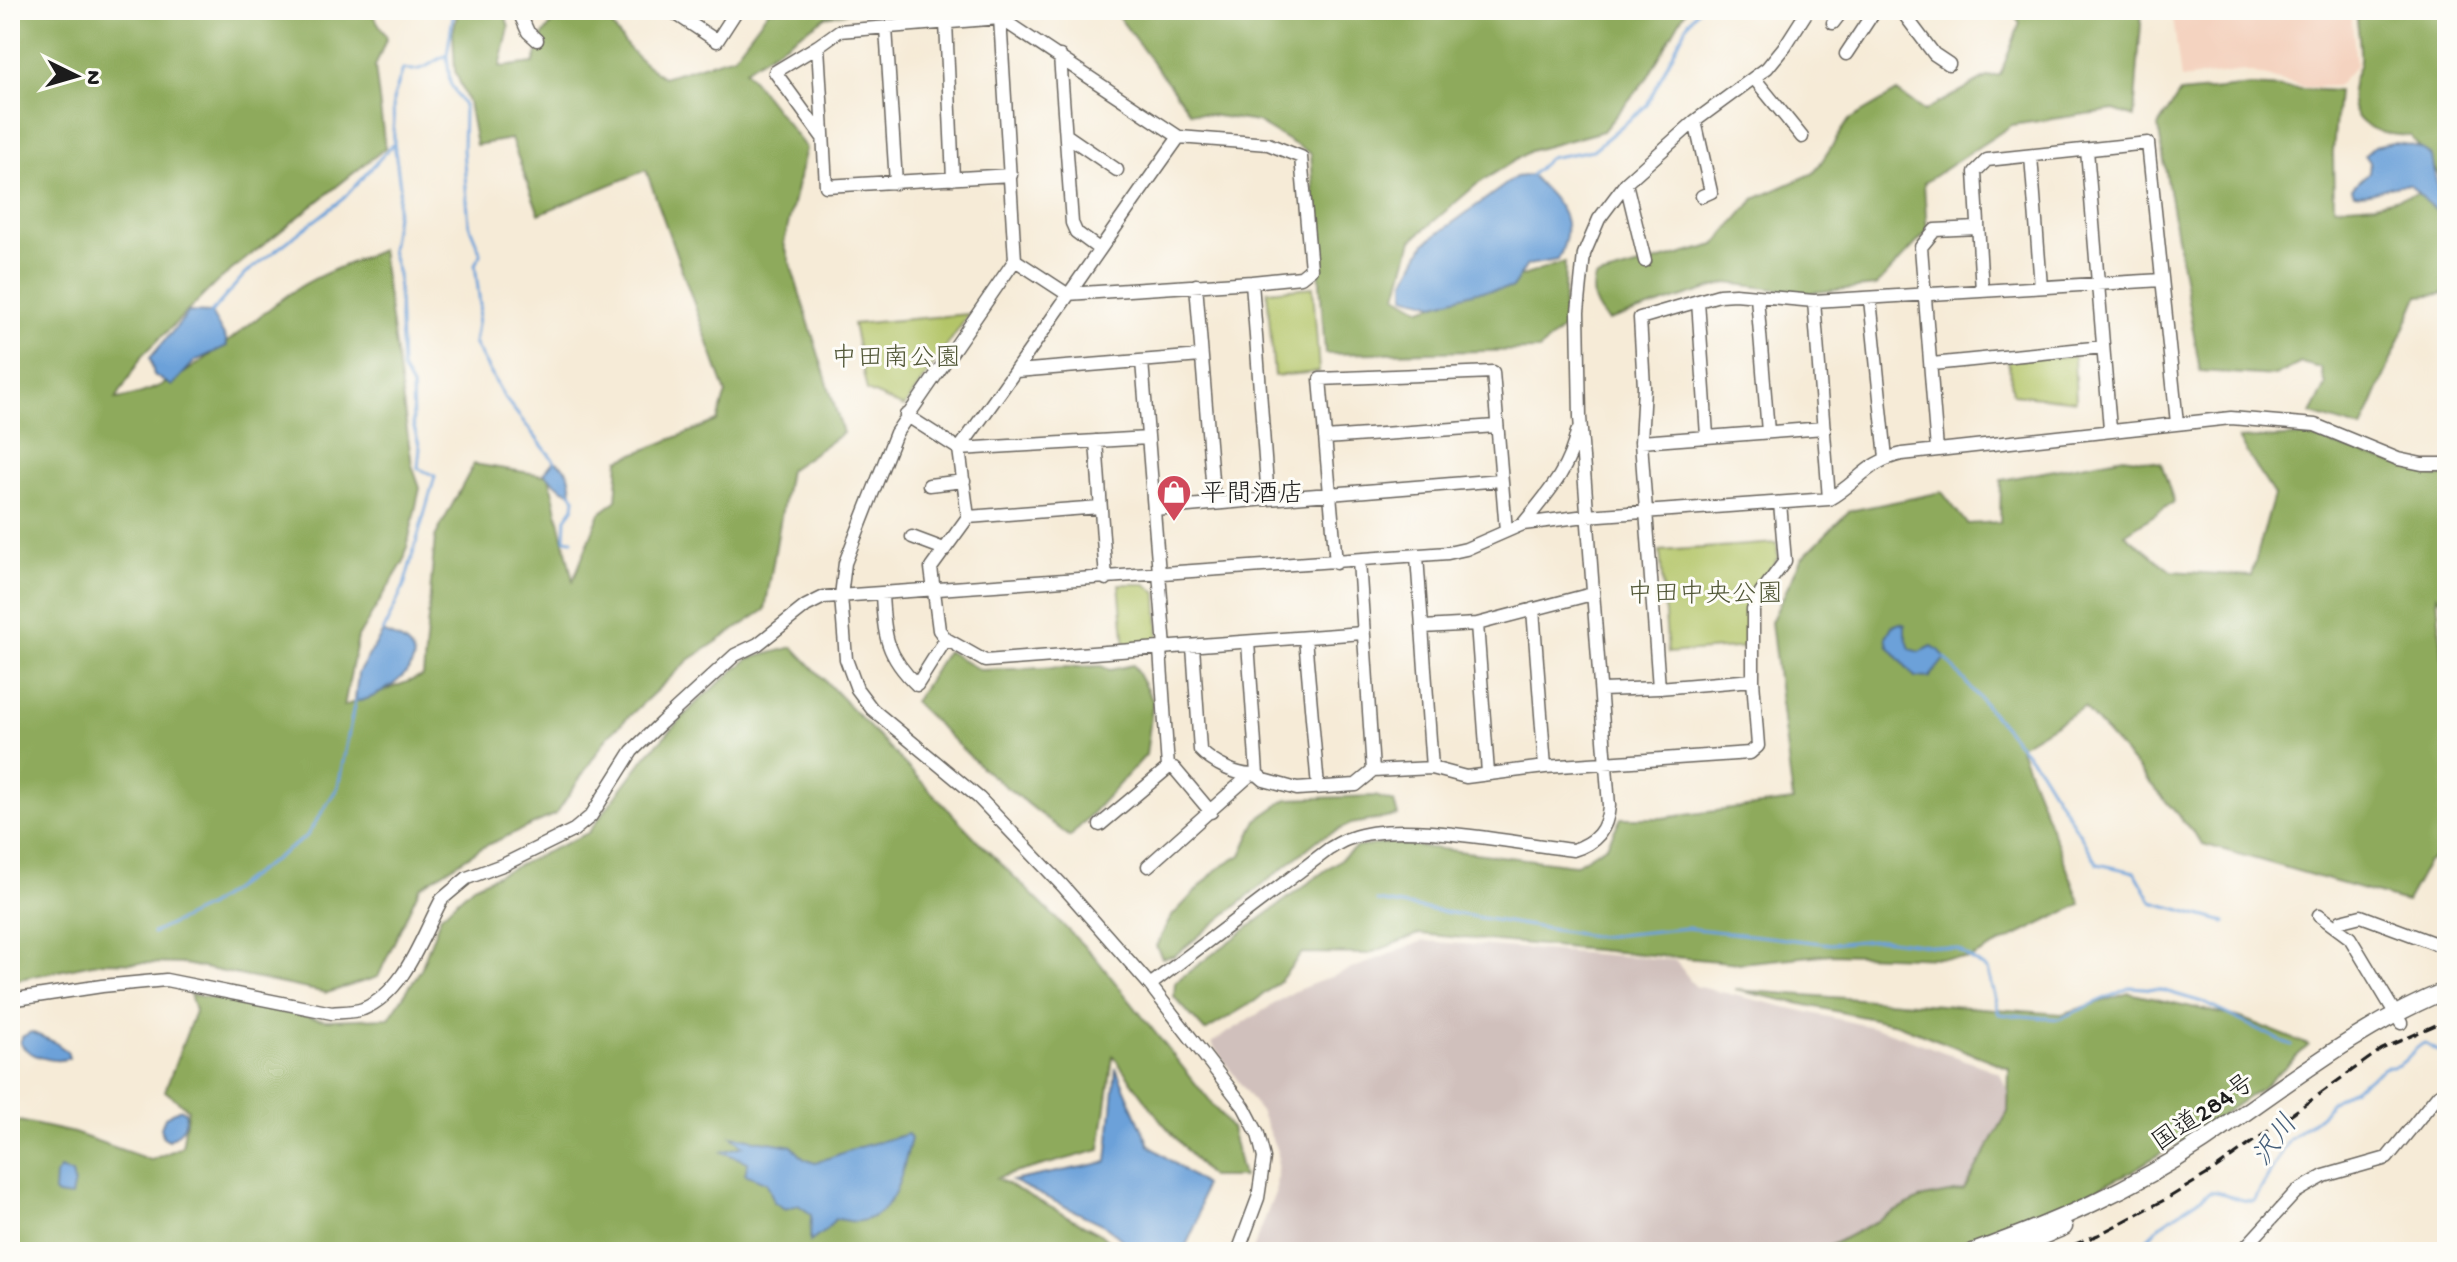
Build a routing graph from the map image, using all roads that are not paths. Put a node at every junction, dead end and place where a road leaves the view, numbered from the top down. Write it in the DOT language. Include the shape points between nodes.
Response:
graph roads {
  1 [pos="518,10"];
  2 [pos="670,10"];
  3 [pos="737,10"];
  4 [pos="1808,10"];
  5 [pos="1843,10"];
  6 [pos="1875,10"];
  7 [pos="1901,10"];
  8 [pos="1000,18"];
  9 [pos="946,22"];
  10 [pos="1833,23"];
  11 [pos="886,28"];
  12 [pos="537,40"];
  13 [pos="818,46"];
  14 [pos="1846,54"];
  15 [pos="1060,56"];
  16 [pos="1949,64"];
  17 [pos="1754,78"];
  18 [pos="1695,121"];
  19 [pos="1066,135"];
  20 [pos="1179,137"];
  21 [pos="1802,137"];
  22 [pos="823,138"];
  23 [pos="2087,150"];
  24 [pos="2031,156"];
  25 [pos="1117,170"];
  26 [pos="1011,175"];
  27 [pos="953,179"];
  28 [pos="896,183"];
  29 [pos="1626,183"];
  30 [pos="1702,196"];
  31 [pos="1977,228"];
  32 [pos="1099,249"];
  33 [pos="1015,260"];
  34 [pos="1645,261"];
  35 [pos="2162,280"];
  36 [pos="1252,282"];
  37 [pos="2098,283"];
  38 [pos="1196,285"];
  39 [pos="2041,287"];
  40 [pos="1982,291"];
  41 [pos="1067,294"];
  42 [pos="1926,296"];
  43 [pos="1757,297"];
  44 [pos="1870,299"];
  45 [pos="1698,301"];
  46 [pos="1814,301"];
  47 [pos="2103,347"];
  48 [pos="1201,356"];
  49 [pos="1142,361"];
  50 [pos="1932,364"];
  51 [pos="1016,371"];
  52 [pos="906,415"];
  53 [pos="1580,417"];
  54 [pos="2177,423"];
  55 [pos="1496,426"];
  56 [pos="1824,428"];
  57 [pos="2110,429"];
  58 [pos="1768,432"];
  59 [pos="1707,436"];
  60 [pos="1148,438"];
  61 [pos="1325,438"];
  62 [pos="1096,441"];
  63 [pos="1641,442"];
  64 [pos="959,449"];
  65 [pos="1937,450"];
  66 [pos="1886,458"];
  67 [pos="2447,464"];
  68 [pos="1501,480"];
  69 [pos="964,481"];
  70 [pos="929,485"];
  71 [pos="1329,493"];
  72 [pos="1268,499"];
  73 [pos="1829,499"];
  74 [pos="1780,503"];
  75 [pos="1214,504"];
  76 [pos="1100,507"];
  77 [pos="1154,509"];
  78 [pos="1644,513"];
  79 [pos="1586,516"];
  80 [pos="968,517"];
  81 [pos="1523,524"];
  82 [pos="1506,531"];
  83 [pos="912,537"];
  84 [pos="944,549"];
  85 [pos="1417,556"];
  86 [pos="1359,561"];
  87 [pos="1336,563"];
  88 [pos="1160,574"];
  89 [pos="1106,579"];
  90 [pos="934,591"];
  91 [pos="882,594"];
  92 [pos="1592,594"];
  93 [pos="841,596"];
  94 [pos="1533,609"];
  95 [pos="1477,624"];
  96 [pos="1423,627"];
  97 [pos="1363,633"];
  98 [pos="1305,638"];
  99 [pos="946,639"];
  100 [pos="1248,642"];
  101 [pos="1193,646"];
  102 [pos="1162,648"];
  103 [pos="1753,680"];
  104 [pos="1659,688"];
  105 [pos="1601,690"];
  106 [pos="1606,763"];
  107 [pos="1545,767"];
  108 [pos="1168,768"];
  109 [pos="1432,768"];
  110 [pos="1373,771"];
  111 [pos="1488,773"];
  112 [pos="1253,775"];
  113 [pos="1318,787"];
  114 [pos="1211,812"];
  115 [pos="1100,825"];
  116 [pos="1148,866"];
  117 [pos="2319,915"];
  118 [pos="2341,921"];
  119 [pos="2447,948"];
  120 [pos="1150,985"];
  121 [pos="2447,990"];
  122 [pos="10,1000"];
  123 [pos="2447,1002"];
  124 [pos="2398,1018"];
  125 [pos="2447,1089"];
  126 [pos="1238,1252"];
  127 [pos="1973,1252"];
  128 [pos="2004,1252"];
  129 [pos="2241,1252"];
  1 -- 12 [label="street"];
  2 -- 3 [label="street" via="717,41"];
  4 -- 17 [label="street" via="1785,46"];
  5 -- 10 [label="street"];
  6 -- 14 [label="street"];
  7 -- 16 [label="street" via="1934,54"];
  8 -- 9 [label="street"];
  8 -- 15 [label="street"];
  8 -- 26 [label="street"];
  9 -- 11 [label="street"];
  9 -- 27 [label="street"];
  11 -- 13 [label="street" via="839,31"];
  11 -- 28 [label="street"];
  13 -- 22 [label="street"];
  13 -- 22 [label="street" via="775,72"];
  15 -- 19 [label="street"];
  15 -- 20 [label="street"];
  17 -- 18 [label="street"];
  17 -- 21 [label="street"];
  18 -- 29 [label="street"];
  18 -- 30 [label="street" via="1711,192"];
  19 -- 25 [label="street"];
  19 -- 32 [label="street" via="1072,223"];
  20 -- 32 [label="street"];
  20 -- 36 [label="street" via="1268,144 1301,157 1311,269 1301,277"];
  22 -- 28 [label="street" via="826,186"];
  23 -- 24 [label="street"];
  23 -- 35 [label="street" via="2148,143"];
  23 -- 37 [label="street"];
  24 -- 31 [label="street" via="1987,160 1975,172"];
  24 -- 39 [label="street"];
  26 -- 27 [label="street"];
  26 -- 33 [label="street"];
  27 -- 28 [label="street"];
  29 -- 34 [label="street"];
  29 -- 53 [label="street" via="1599,219 1580,274"];
  31 -- 40 [label="street"];
  31 -- 42 [label="street" via="1935,230 1921,247"];
  32 -- 41 [label="street"];
  33 -- 41 [label="street"];
  33 -- 52 [label="street"];
  35 -- 37 [label="street"];
  35 -- 54 [label="street"];
  36 -- 38 [label="street"];
  36 -- 72 [label="street"];
  37 -- 39 [label="street"];
  37 -- 47 [label="street"];
  38 -- 41 [label="street"];
  38 -- 48 [label="street"];
  39 -- 40 [label="street"];
  40 -- 42 [label="street"];
  41 -- 51 [label="street"];
  42 -- 44 [label="street"];
  42 -- 50 [label="street"];
  43 -- 45 [label="street" via="1719,295"];
  43 -- 46 [label="street"];
  43 -- 58 [label="street"];
  44 -- 46 [label="street"];
  44 -- 66 [label="street"];
  45 -- 59 [label="street"];
  45 -- 63 [label="street" via="1640,318"];
  46 -- 56 [label="street"];
  47 -- 50 [label="street"];
  47 -- 57 [label="street"];
  48 -- 49 [label="street"];
  48 -- 75 [label="street"];
  49 -- 51 [label="street"];
  49 -- 60 [label="street"];
  50 -- 65 [label="street"];
  51 -- 64 [label="street"];
  52 -- 64 [label="street"];
  52 -- 93 [label="street" via="845,563"];
  53 -- 79 [label="street"];
  53 -- 81 [label="street" via="1563,474"];
  54 -- 57 [label="street"];
  54 -- 67 [label="street" via="2231,418 2315,425 2398,459"];
  55 -- 61 [label="street"];
  55 -- 61 [label="street" via="1493,372 1320,379"];
  55 -- 68 [label="street"];
  56 -- 58 [label="street"];
  56 -- 73 [label="street"];
  57 -- 65 [label="street"];
  58 -- 59 [label="street"];
  59 -- 63 [label="street"];
  60 -- 62 [label="street"];
  60 -- 77 [label="street"];
  61 -- 71 [label="street"];
  62 -- 64 [label="street"];
  62 -- 76 [label="street"];
  63 -- 78 [label="street"];
  64 -- 69 [label="street"];
  65 -- 66 [label="street"];
  66 -- 73 [label="street" via="1868,466"];
  68 -- 71 [label="street"];
  68 -- 82 [label="street"];
  69 -- 70 [label="street"];
  69 -- 80 [label="street"];
  71 -- 72 [label="street"];
  71 -- 87 [label="street"];
  72 -- 75 [label="street"];
  73 -- 74 [label="street"];
  74 -- 78 [label="street"];
  74 -- 103 [label="street" via="1785,561 1753,610"];
  75 -- 77 [label="street"];
  76 -- 80 [label="street"];
  76 -- 89 [label="street"];
  77 -- 88 [label="street"];
  78 -- 79 [label="street"];
  78 -- 104 [label="street"];
  79 -- 81 [label="street"];
  79 -- 92 [label="street"];
  80 -- 84 [label="street"];
  81 -- 82 [label="street"];
  82 -- 85 [label="street" via="1466,549"];
  83 -- 84 [label="street"];
  84 -- 90 [label="street" via="931,568"];
  85 -- 86 [label="street"];
  85 -- 96 [label="street"];
  86 -- 87 [label="street"];
  86 -- 97 [label="street"];
  87 -- 88 [label="street"];
  88 -- 89 [label="street"];
  88 -- 102 [label="street"];
  89 -- 90 [label="street"];
  90 -- 91 [label="street"];
  90 -- 99 [label="street" via="939,630"];
  91 -- 93 [label="street"];
  91 -- 99 [label="street" via="890,652 917,685"];
  92 -- 94 [label="street"];
  92 -- 105 [label="street"];
  93 -- 120 [label="street" via="846,659 857,689 872,709 979,798"];
  93 -- 122 [label="street" via="806,606 758,644 735,655 632,751 591,816 574,830 452,889 400,979 386,996 360,1010 332,1013 166,980"];
  94 -- 95 [label="street"];
  94 -- 107 [label="street"];
  95 -- 96 [label="street"];
  95 -- 111 [label="street"];
  96 -- 109 [label="street"];
  97 -- 98 [label="street"];
  97 -- 110 [label="street"];
  98 -- 100 [label="street"];
  98 -- 113 [label="street"];
  99 -- 102 [label="street" via="985,661"];
  100 -- 101 [label="street"];
  100 -- 112 [label="street"];
  101 -- 102 [label="street"];
  101 -- 112 [label="street" via="1200,750 1209,760"];
  102 -- 108 [label="street"];
  103 -- 104 [label="street"];
  103 -- 106 [label="street" via="1758,746 1750,753"];
  104 -- 105 [label="street"];
  105 -- 106 [label="street"];
  106 -- 107 [label="street"];
  106 -- 120 [label="street" via="1608,821 1602,833 1582,847 1414,832 1351,838 1329,849"];
  107 -- 111 [label="street"];
  108 -- 114 [label="street" via="1174,768"];
  108 -- 115 [label="street"];
  109 -- 110 [label="street"];
  109 -- 111 [label="street" via="1466,777"];
  110 -- 113 [label="street" via="1356,785"];
  112 -- 113 [label="street" via="1297,789"];
  112 -- 114 [label="street"];
  114 -- 116 [label="street"];
  117 -- 124 [label="street" via="2350,938"];
  118 -- 119 [label="street" via="2361,916"];
  120 -- 126 [label="street" via="1244,1107 1258,1134 1264,1158 1258,1198"];
  121 -- 124 [label="highway, 国道284号"];
  123 -- 124 [label="highway, 国道284号"];
  124 -- 127 [label="highway, 国道284号" via="2300,1073 2131,1185"];
  124 -- 128 [label="highway, 国道284号" via="2129,1196"];
  125 -- 129 [label="street" via="2387,1158 2324,1176 2296,1192"];
}
